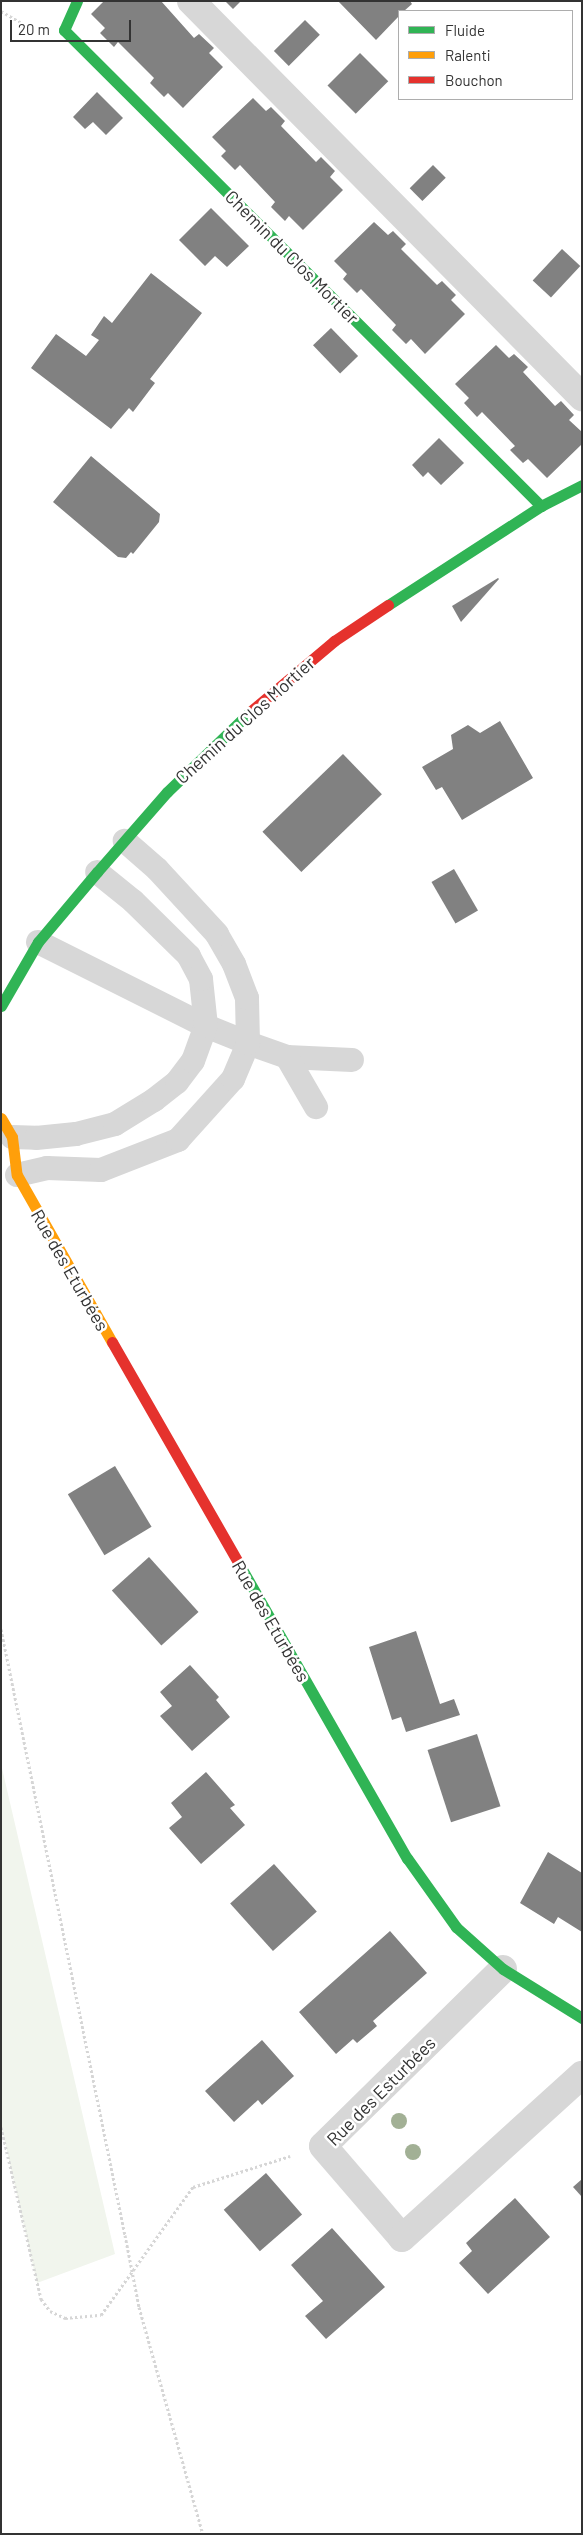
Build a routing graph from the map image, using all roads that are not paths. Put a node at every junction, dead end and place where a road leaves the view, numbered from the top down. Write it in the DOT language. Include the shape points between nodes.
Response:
graph roads {
  1 [pos="77,1"];
  2 [pos="191,1"];
  3 [pos="582,397"];
  4 [pos="582,485"];
  5 [pos="542,506"];
  6 [pos="125,841"];
  7 [pos="97,872"];
  8 [pos="38,942"];
  9 [pos="3,998"];
  10 [pos="206,1026"];
  11 [pos="248,1043"];
  12 [pos="287,1057"];
  13 [pos="352,1060"];
  14 [pos="316,1107"];
  15 [pos="7,1127"];
  16 [pos="9,1169"];
  17 [pos="503,1969"];
  18 [pos="582,2018"];
  19 [pos="582,2075"];
  1 -- 5 [label="street, Chemin du Clos Mortier" via="64,30"];
  2 -- 3 [label="street"];
  4 -- 5 [label="street, Chemin du Clos Mortier"];
  5 -- 6 [label="street, Chemin du Clos Mortier" via="334,640 245,717 166,792"];
  6 -- 7 [label="street, Chemin du Clos Mortier"];
  6 -- 11 [label="lane" via="217,934 234,964 246,998"];
  7 -- 8 [label="street, Chemin du Clos Mortier"];
  7 -- 10 [label="lane" via="133,901 189,956 201,979"];
  8 -- 9 [label="street, Chemin du Clos Mortier"];
  8 -- 10 [label="lane"];
  10 -- 11 [label="lane"];
  10 -- 15 [label="lane" via="193,1061 177,1082 115,1124 76,1134 36,1138"];
  11 -- 12 [label="lane"];
  11 -- 16 [label="lane" via="234,1079 178,1140 101,1170"];
  12 -- 13 [label="lane"];
  12 -- 14 [label="lane"];
  15 -- 16 [label="street, Rue des Eturbées"];
  16 -- 17 [label="street, Rue des Eturbées" via="407,1858 456,1927"];
  17 -- 18 [label="street, Rue des Eturbées"];
  17 -- 19 [label="street, Rue des Esturbées" via="323,2146 402,2238"];
}
